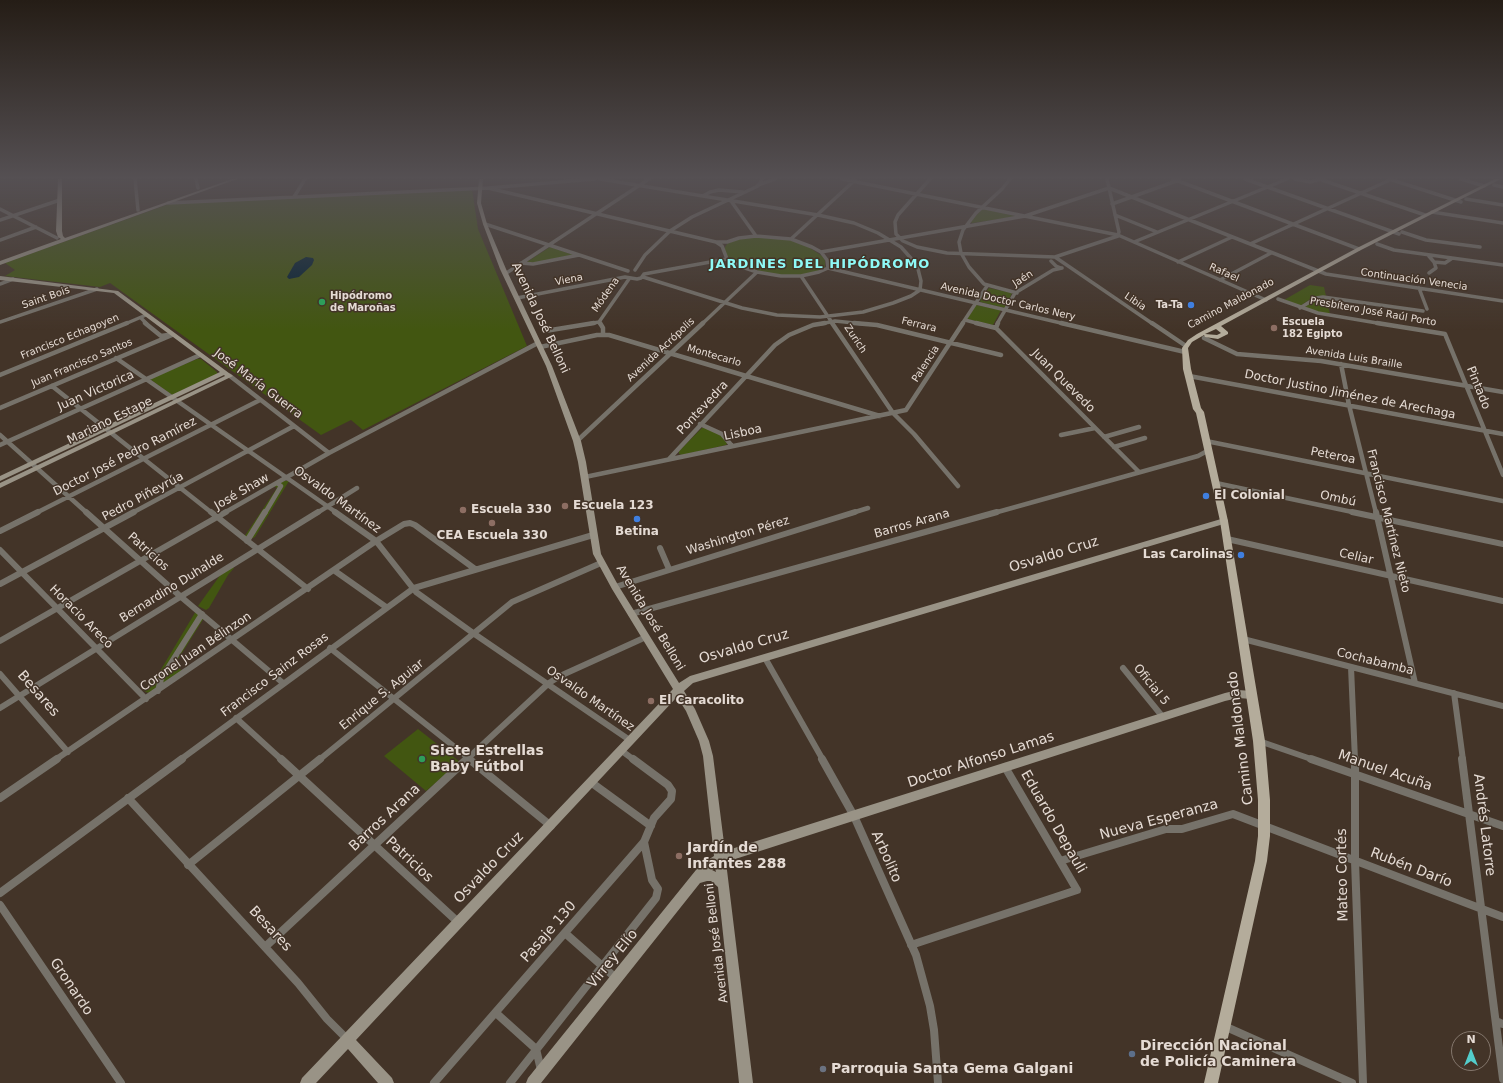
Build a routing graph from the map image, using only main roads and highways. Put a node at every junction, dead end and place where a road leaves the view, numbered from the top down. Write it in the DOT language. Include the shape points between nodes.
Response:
graph roads {
  1 [pos="59,230"];
  2 [pos="84,230"];
  3 [pos="87,230"];
  4 [pos="487,230"];
  5 [pos="1404,230"];
  6 [pos="1404,230"];
  7 [pos="1400,232"];
  8 [pos="61,238"];
  9 [pos="0,259"];
  10 [pos="1320,272"];
  11 [pos="0,278"];
  12 [pos="1219,327"];
  13 [pos="227,374"];
  14 [pos="1191,376"];
  15 [pos="35,466"];
  16 [pos="0,479"];
  17 [pos="0,486"];
  18 [pos="1224,521"];
  19 [pos="678,690"];
  20 [pos="1252,695"];
  21 [pos="720,858"];
  22 [pos="696,879"];
  23 [pos="723,884"];
  24 [pos="348,1040"];
  25 [pos="307,1083"];
  26 [pos="387,1083"];
  27 [pos="533,1083"];
  28 [pos="746,1083"];
  29 [pos="1211,1083"];
  1 -- 8 [label="main road"];
  2 -- 8 [label="main road"];
  3 -- 8 [label="main road"];
  4 -- 19 [label="main road, Avenida José Belloni" via="549,366 577,441 597,554"];
  5 -- 7 [label="main road, Camino Maldonado"];
  6 -- 7 [label="main road, Camino Maldonado"];
  7 -- 10 [label="main road, Camino Maldonado"];
  7 -- 10 [label="main road, Camino Maldonado" via="1359,249"];
  8 -- 9 [label="main road"];
  8 -- 9 [label="main road" via="40,249"];
  10 -- 12 [label="main road, Camino Maldonado"];
  10 -- 12 [label="main road, Camino Maldonado" via="1278,299"];
  11 -- 13 [label="main road, José María Guerra" via="116,292 144,316"];
  12 -- 14 [label="main road, Camino Maldonado" via="1196,343 1192,350"];
  12 -- 14 [label="main road, Camino Maldonado" via="1194,338 1186,349"];
  13 -- 15 [label="main road, Mariano Estape"];
  14 -- 18 [label="main road, Camino Maldonado" via="1202,409 1200,412"];
  15 -- 16 [label="main road, Mariano Estape"];
  15 -- 17 [label="main road, Mariano Estape"];
  18 -- 19 [label="main road, Osvaldo Cruz" via="696,678"];
  18 -- 20 [label="main road, Camino Maldonado"];
  19 -- 21 [label="main road, Avenida José Belloni" via="690,709 704,741"];
  19 -- 24 [label="main road, Osvaldo Cruz"];
  20 -- 21 [label="main road, Doctor Alfonso Lamas" via="1238,694 1225,697 1162,716"];
  20 -- 29 [label="main road, Camino Maldonado" via="1263,781 1264,827 1261,861"];
  21 -- 22 [label="main road, Virrey Elío" via="704,869"];
  21 -- 23 [label="main road, Avenida José Belloni"];
  22 -- 23 [label="main road" via="701,876 713,876"];
  22 -- 27 [label="main road, Virrey Elío"];
  23 -- 28 [label="main road, Avenida José Belloni"];
  24 -- 25 [label="main road, Osvaldo Cruz"];
  24 -- 26 [label="main road, Besares"];
}
